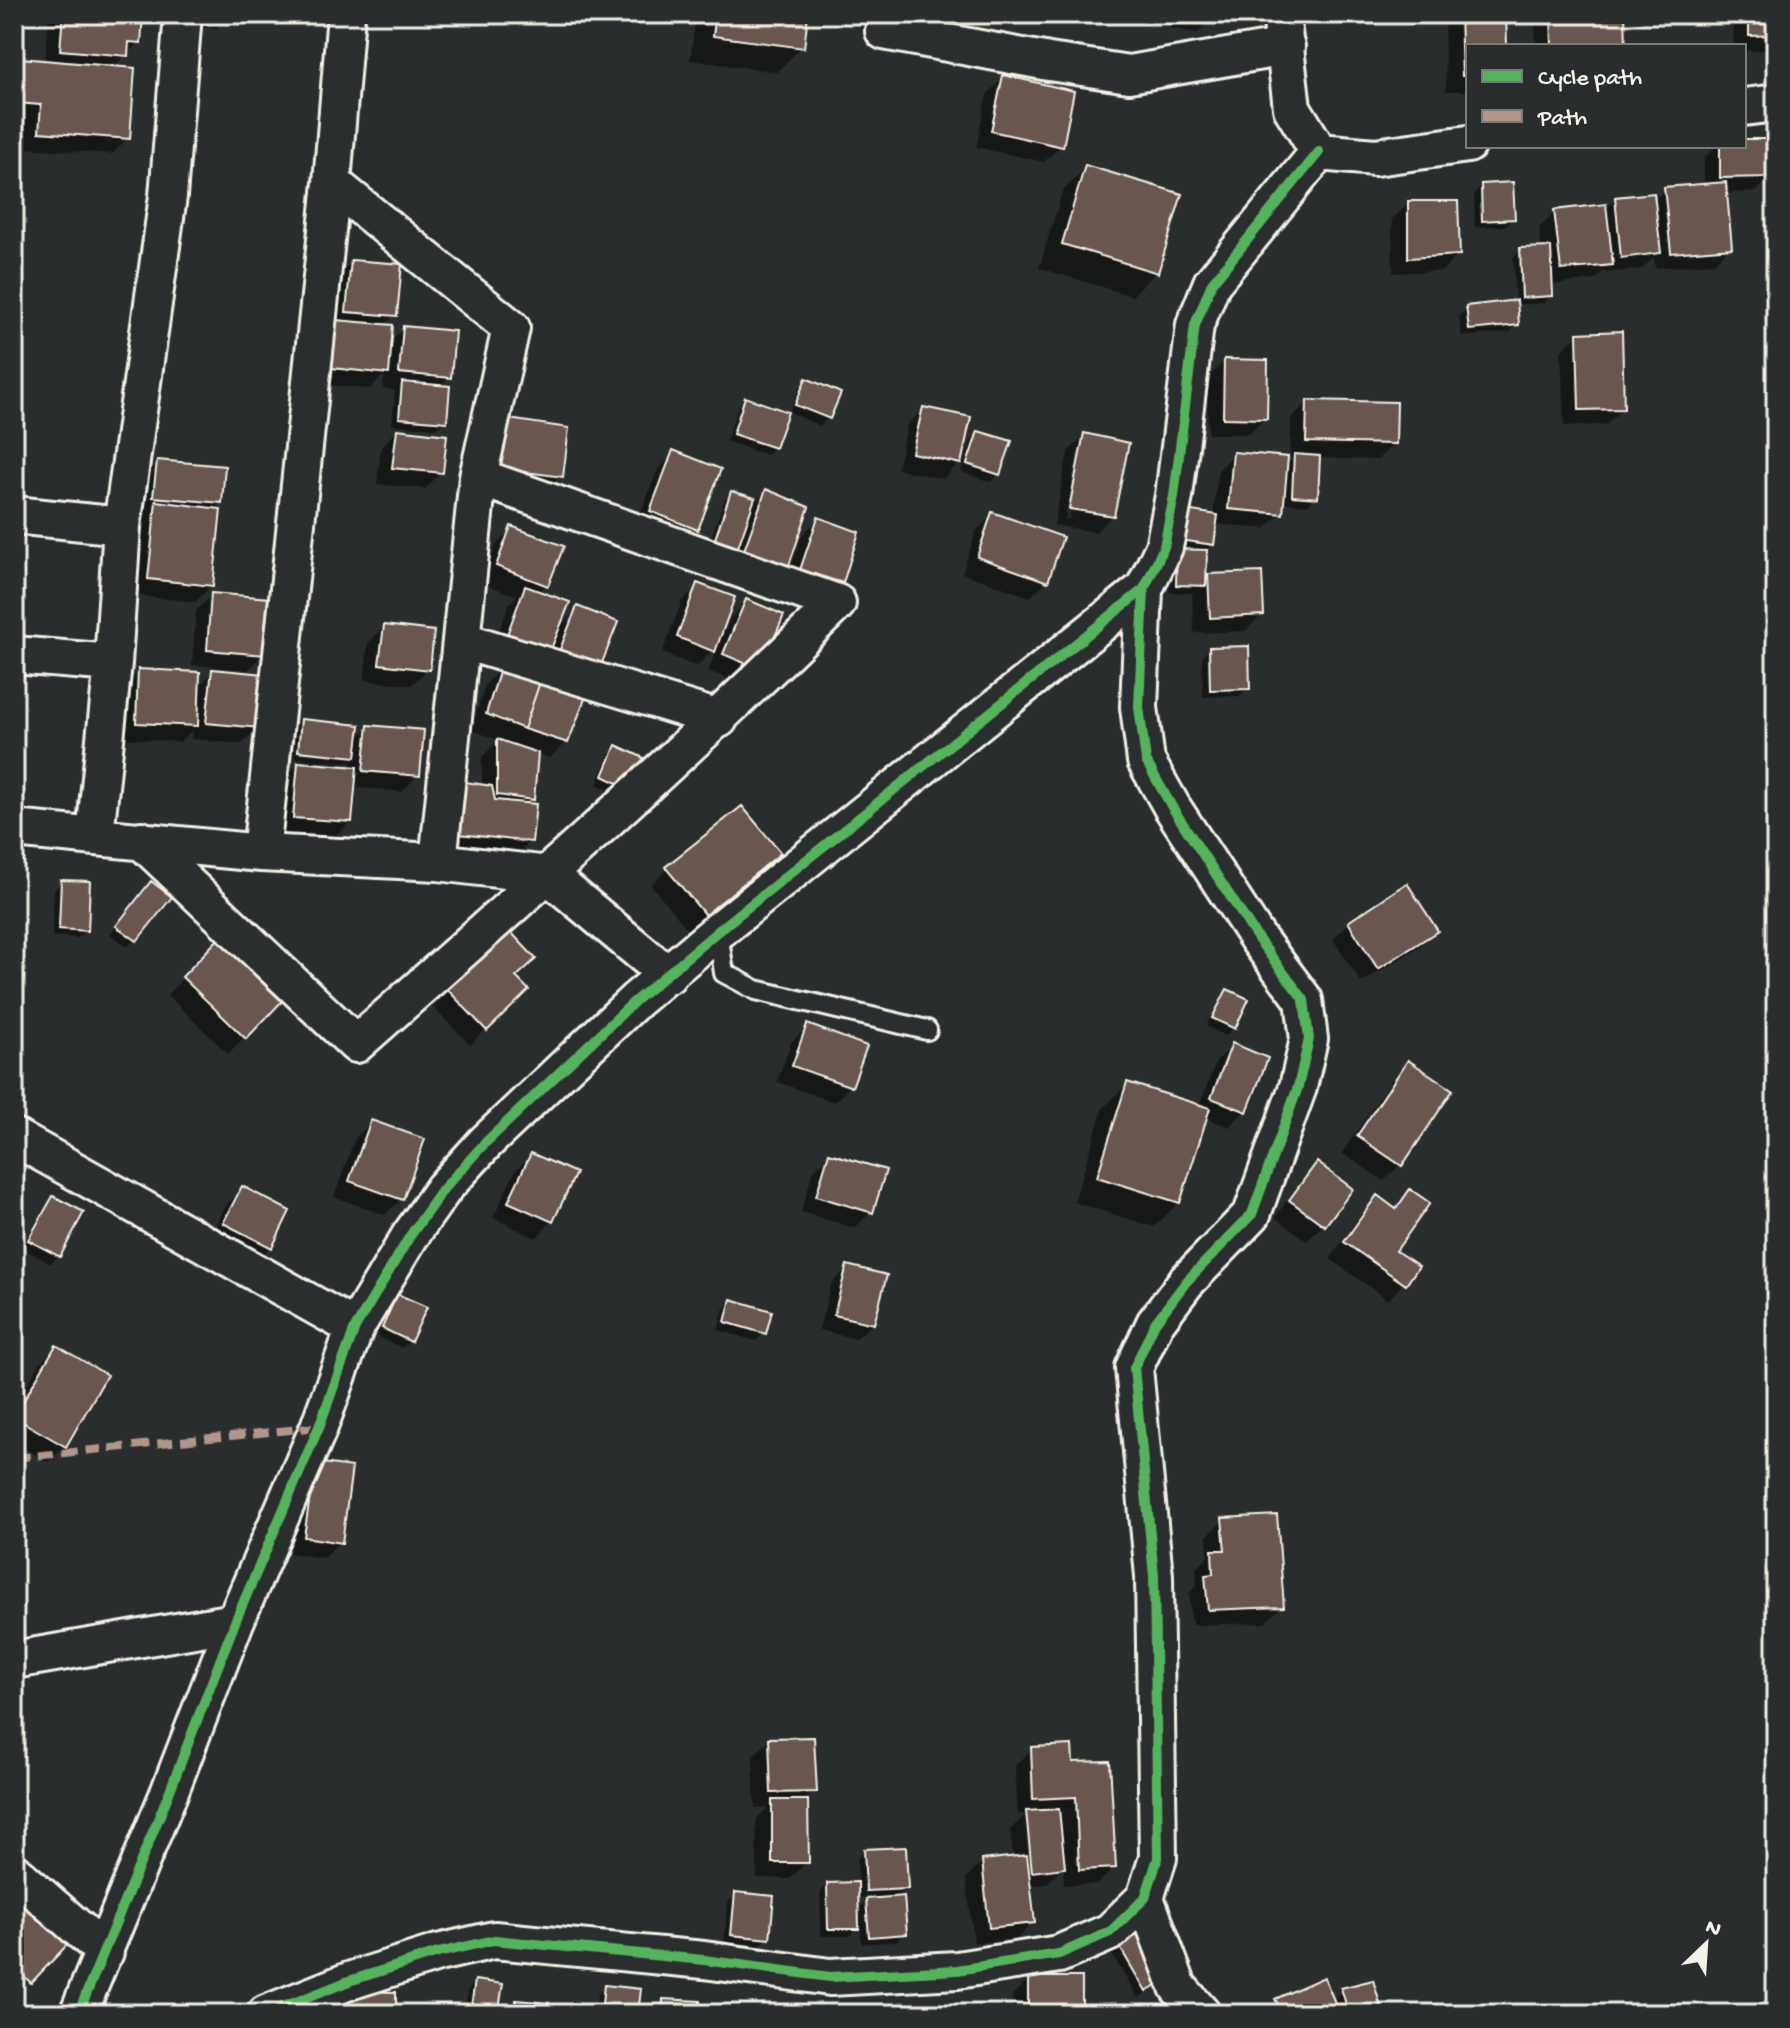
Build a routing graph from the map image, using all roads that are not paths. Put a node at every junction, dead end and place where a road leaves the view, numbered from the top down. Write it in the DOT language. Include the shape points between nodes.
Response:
graph roads {
  1 [pos="183,14"];
  2 [pos="346,14"];
  3 [pos="1284,30"];
  4 [pos="884,31"];
  5 [pos="1776,103"];
  6 [pos="1746,107"];
  7 [pos="1466,144"];
  8 [pos="1319,152"];
  9 [pos="332,183"];
  10 [pos="478,477"];
  11 [pos="14,515"];
  12 [pos="122,526"];
  13 [pos="1144,589"];
  14 [pos="461,640"];
  15 [pos="14,655"];
  16 [pos="113,663"];
  17 [pos="719,719"];
  18 [pos="14,829"];
  19 [pos="95,835"];
  20 [pos="141,840"];
  21 [pos="261,853"];
  22 [pos="438,862"];
  23 [pos="548,875"];
  24 [pos="718,931"];
  25 [pos="668,975"];
  26 [pos="927,1030"];
  27 [pos="14,1137"];
  28 [pos="355,1328"];
  29 [pos="235,1622"];
  30 [pos="14,1660"];
  31 [pos="14,1872"];
  32 [pos="1145,1898"];
  33 [pos="105,1952"];
  34 [pos="78,2014"];
  35 [pos="266,2014"];
  36 [pos="1202,2014"];
  1 -- 12 [label="street" via="168,196"];
  2 -- 9 [label="street"];
  3 -- 4 [label="street" via="1129,74"];
  3 -- 8 [label="street" via="1292,108"];
  5 -- 6 [label="street"];
  7 -- 8 [label="street" via="1375,157"];
  8 -- 13 [label="street" via="1212,283 1195,325 1174,496 1164,547"];
  9 -- 10 [label="street" via="511,328"];
  9 -- 21 [label="street"];
  10 -- 14 [label="street"];
  10 -- 17 [label="street" via="837,603"];
  11 -- 12 [label="street"];
  12 -- 16 [label="street"];
  13 -- 24 [label="street"];
  13 -- 32 [label="street" via="1139,707 1146,761 1250,926 1304,1000 1309,1039 1298,1087 1252,1214 1178,1292 1155,1323 1134,1368 1154,1576 1158,1858"];
  14 -- 17 [label="street"];
  14 -- 22 [label="street"];
  15 -- 16 [label="street"];
  16 -- 19 [label="street"];
  17 -- 23 [label="street"];
  18 -- 19 [label="street"];
  19 -- 20 [label="street"];
  20 -- 21 [label="street"];
  20 -- 23 [label="street" via="356,1044"];
  21 -- 22 [label="street"];
  22 -- 23 [label="street"];
  23 -- 25 [label="street"];
  24 -- 25 [label="street"];
  24 -- 26 [label="lane" via="724,973 756,990"];
  25 -- 28 [label="street" via="485,1143 444,1188"];
  27 -- 28 [label="street"];
  28 -- 29 [label="street" via="319,1427"];
  29 -- 30 [label="street"];
  29 -- 33 [label="street"];
  31 -- 33 [label="street"];
  32 -- 35 [label="street" via="1110,1932 1059,1954 957,1970 830,1977 494,1940 349,1981"];
  32 -- 36 [label="street" via="1178,1987"];
  33 -- 34 [label="street"];
}
